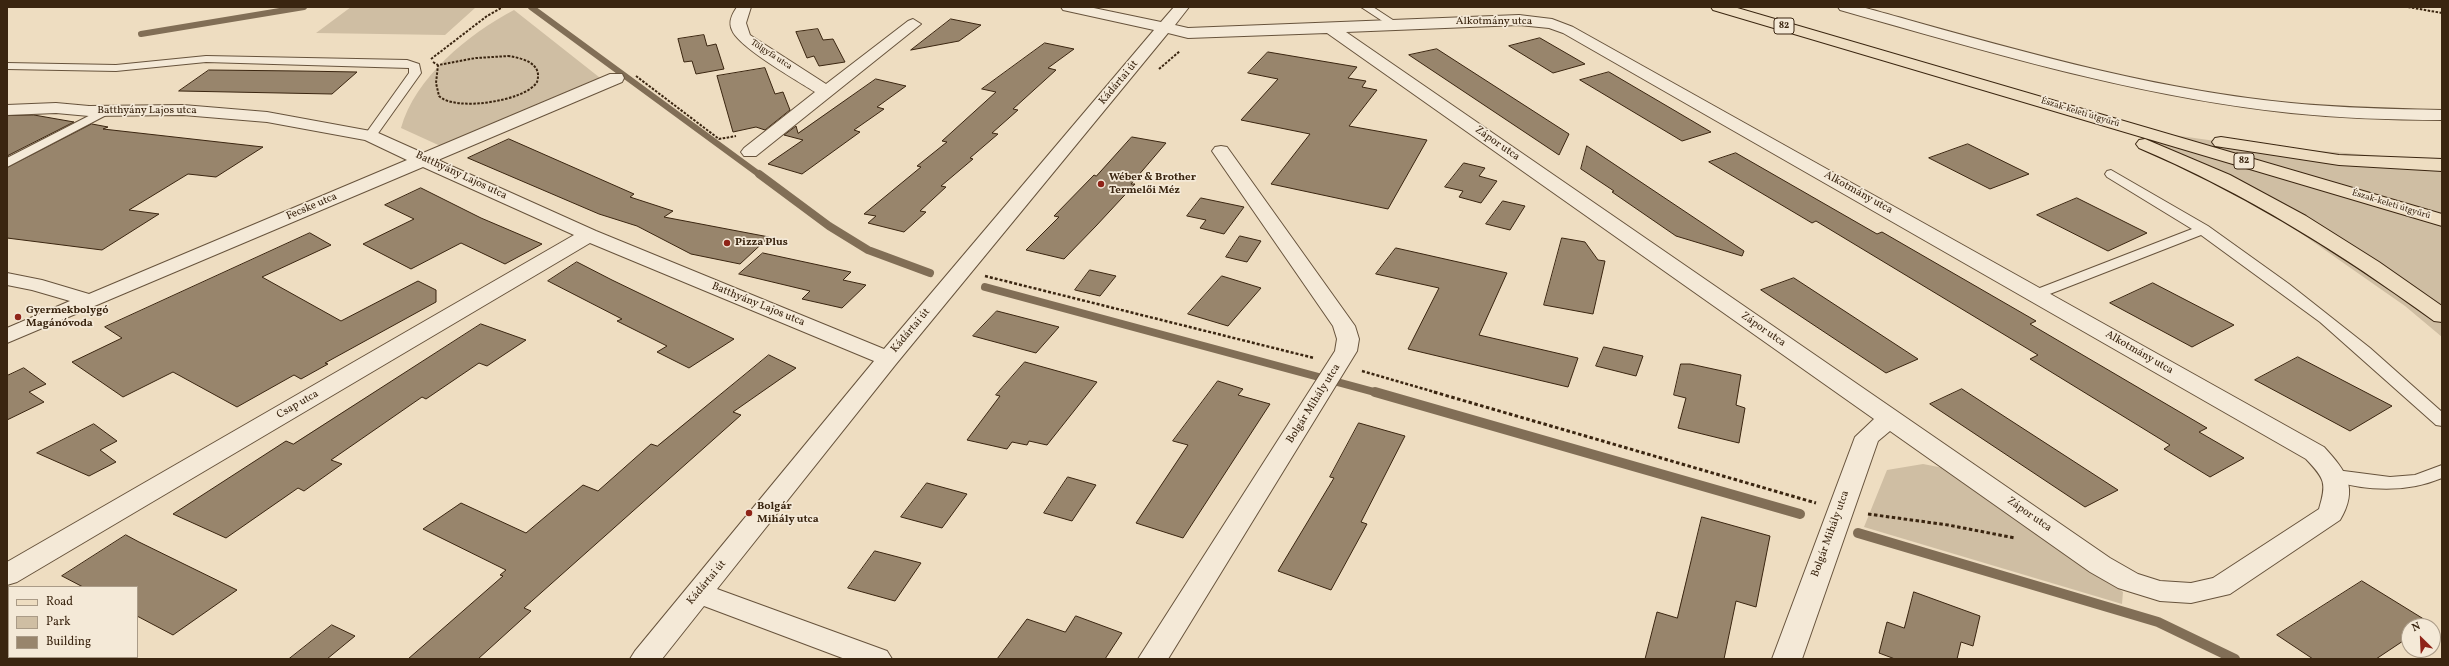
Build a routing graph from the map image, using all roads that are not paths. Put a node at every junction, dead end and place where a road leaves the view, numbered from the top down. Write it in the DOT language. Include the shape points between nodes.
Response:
graph roads {
  1 [pos="744,7"];
  2 [pos="1068,7"];
  3 [pos="1182,7"];
  4 [pos="1366,7"];
  5 [pos="1718,7"];
  6 [pos="1845,7"];
  7 [pos="913,24"];
  8 [pos="1394,24"];
  9 [pos="1330,28"];
  10 [pos="1164,29"];
  11 [pos="7,66"];
  12 [pos="624,75"];
  13 [pos="826,92"];
  14 [pos="2046,102"];
  15 [pos="7,110"];
  16 [pos="108,110"];
  17 [pos="2442,115"];
  18 [pos="370,136"];
  19 [pos="1221,151"];
  20 [pos="750,152"];
  21 [pos="424,159"];
  22 [pos="7,163"];
  23 [pos="2442,165"];
  24 [pos="2111,174"];
  25 [pos="2442,220"];
  26 [pos="2203,229"];
  27 [pos="589,235"];
  28 [pos="7,279"];
  29 [pos="2037,294"];
  30 [pos="91,301"];
  31 [pos="2442,316"];
  32 [pos="7,336"];
  33 [pos="888,359"];
  34 [pos="1890,418"];
  35 [pos="2442,421"];
  36 [pos="2442,471"];
  37 [pos="2337,483"];
  38 [pos="7,575"];
  39 [pos="698,593"];
  40 [pos="645,659"];
  41 [pos="877,659"];
  42 [pos="1153,659"];
  43 [pos="1787,659"];
  1 -- 13 [label="street, Tölgyfa utca" via="737,22 739,32 744,38"];
  2 -- 10 [label="street"];
  3 -- 10 [label="street, Kádártai út"];
  4 -- 8 [label="lane"];
  5 -- 14 [label="main road, Észak-keleti útgyűrű / 82"];
  6 -- 17 [label="street" via="2075,69 2200,96 2357,113"];
  7 -- 13 [label="street"];
  8 -- 9 [label="street, Alkotmány utca"];
  8 -- 29 [label="street, Alkotmány utca" via="1519,20 1552,24 1568,30"];
  9 -- 10 [label="street" via="1204,34"];
  9 -- 34 [label="street, Zápor utca"];
  10 -- 33 [label="street, Kádártai út"];
  11 -- 18 [label="lane" via="116,68 206,59 407,63 415,66 415,73"];
  12 -- 21 [label="street, Fecske utca"];
  13 -- 20 [label="street"];
  14 -- 23 [label="main road" via="2174,132 2277,152 2339,160"];
  14 -- 25 [label="main road, Észak-keleti útgyűrű / 82"];
  14 -- 31 [label="main road" via="2150,146 2250,193 2349,251"];
  15 -- 16 [label="street, Batthyány Lajos utca"];
  16 -- 18 [label="street, Batthyány Lajos utca" via="182,110 253,116"];
  16 -- 22 [label="lane"];
  18 -- 21 [label="street, Batthyány Lajos utca"];
  19 -- 42 [label="street, Bolgár Mihály utca" via="1344,326 1348,339 1346,351 1337,367"];
  21 -- 27 [label="street, Batthyány Lajos utca"];
  21 -- 30 [label="street, Fecske utca"];
  24 -- 26 [label="lane"];
  26 -- 29 [label="lane"];
  26 -- 35 [label="lane" via="2282,283 2402,383"];
  27 -- 33 [label="street, Batthyány Lajos utca"];
  27 -- 38 [label="street, Csap utca"];
  28 -- 30 [label="street" via="35,284"];
  29 -- 37 [label="street, Alkotmány utca" via="2315,453"];
  30 -- 32 [label="street, Fecske utca"];
  33 -- 39 [label="street, Kádártai út"];
  34 -- 37 [label="street, Zápor utca" via="2100,565 2128,581 2160,591 2191,593 2220,587 2331,514"];
  34 -- 43 [label="street, Bolgár Mihály utca" via="1867,437"];
  36 -- 37 [label="lane" via="2406,483"];
  39 -- 40 [label="street, Kádártai út"];
  39 -- 41 [label="street"];
}
